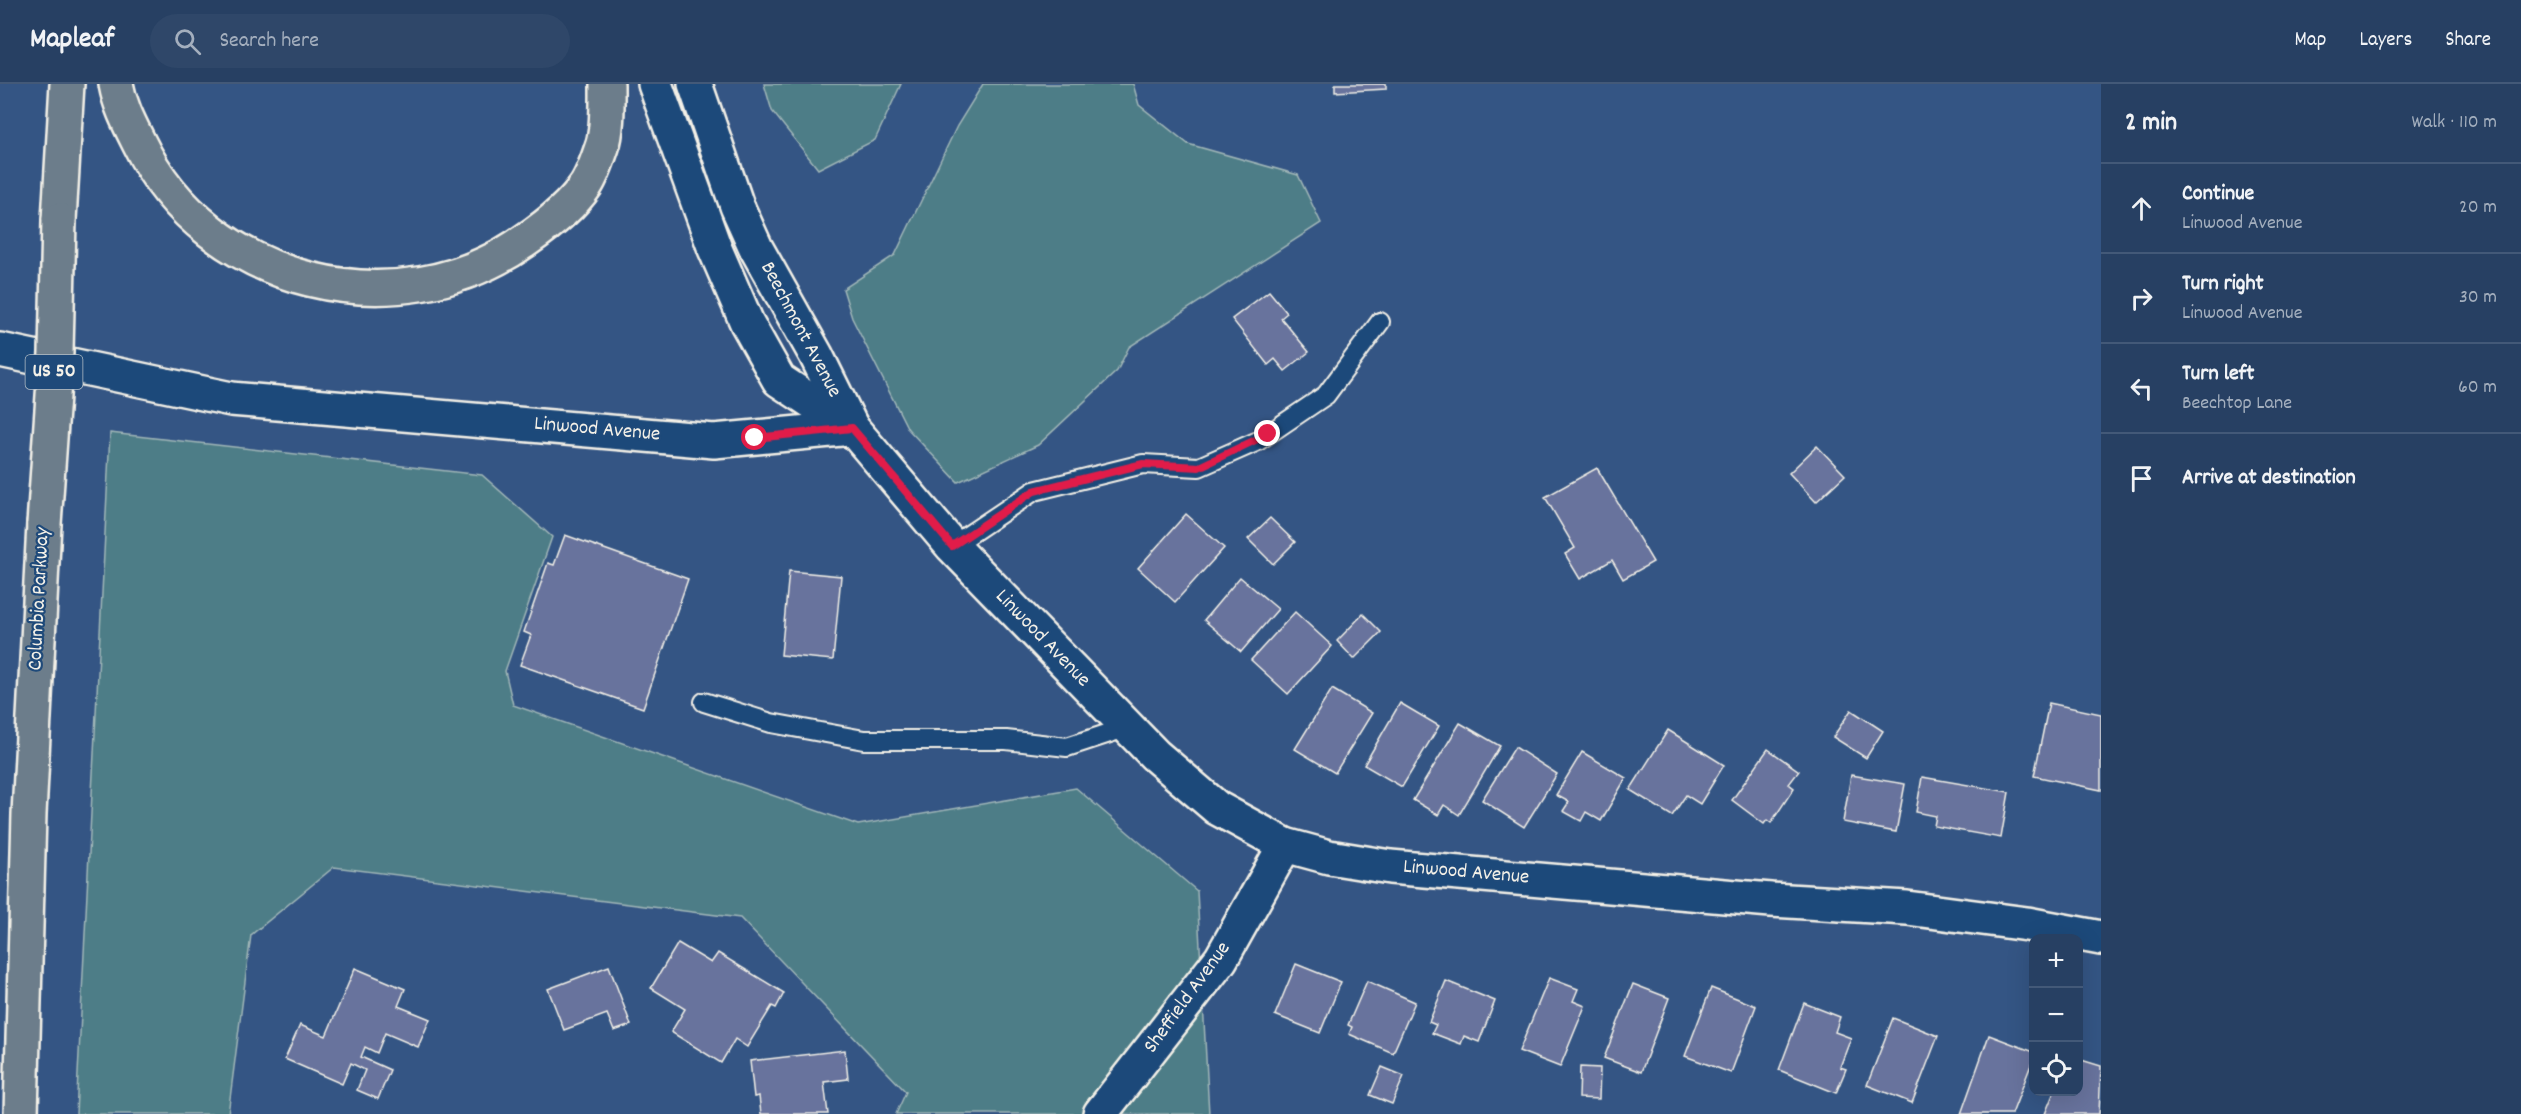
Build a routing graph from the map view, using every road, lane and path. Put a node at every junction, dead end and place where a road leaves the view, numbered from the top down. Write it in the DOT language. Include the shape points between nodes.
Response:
graph roads {
  1 [pos="67,84"];
  2 [pos="116,84"];
  3 [pos="607,84"];
  4 [pos="655,84"];
  5 [pos="695,84"];
  6 [pos="1380,322"];
  7 [pos="0,350"];
  8 [pos="852,428"];
  9 [pos="952,546"];
  10 [pos="704,702"];
  11 [pos="1128,727"];
  12 [pos="1285,845"];
  13 [pos="2101,938"];
  14 [pos="21,1114"];
  15 [pos="1100,1114"];
  1 -- 14 [label="highway, Columbia Parkway / US 50, bridge" via="29,814"];
  2 -- 3 [label="highway" via="120,104 150,167 182,207 221,240 265,265 294,275 364,288 415,285 464,273 511,251 552,221 586,184 603,144"];
  4 -- 8 [label="main road, Beechmont Avenue" via="715,249 747,323 779,380"];
  5 -- 8 [label="main road, Beechmont Avenue" via="751,237"];
  6 -- 9 [label="lane" via="1326,395 1258,441 1199,467 1143,464 1034,491"];
  7 -- 8 [label="main road, Linwood Avenue" via="231,399 714,441"];
  8 -- 9 [label="main road, Linwood Avenue"];
  9 -- 11 [label="main road, Linwood Avenue"];
  10 -- 11 [label="lane" via="771,723 864,740 1006,740 1067,747"];
  11 -- 12 [label="main road, Linwood Avenue" via="1217,808"];
  12 -- 13 [label="main road, Linwood Avenue" via="1390,867 1907,908"];
  12 -- 15 [label="main road, Sheffield Avenue" via="1221,960"];
}
